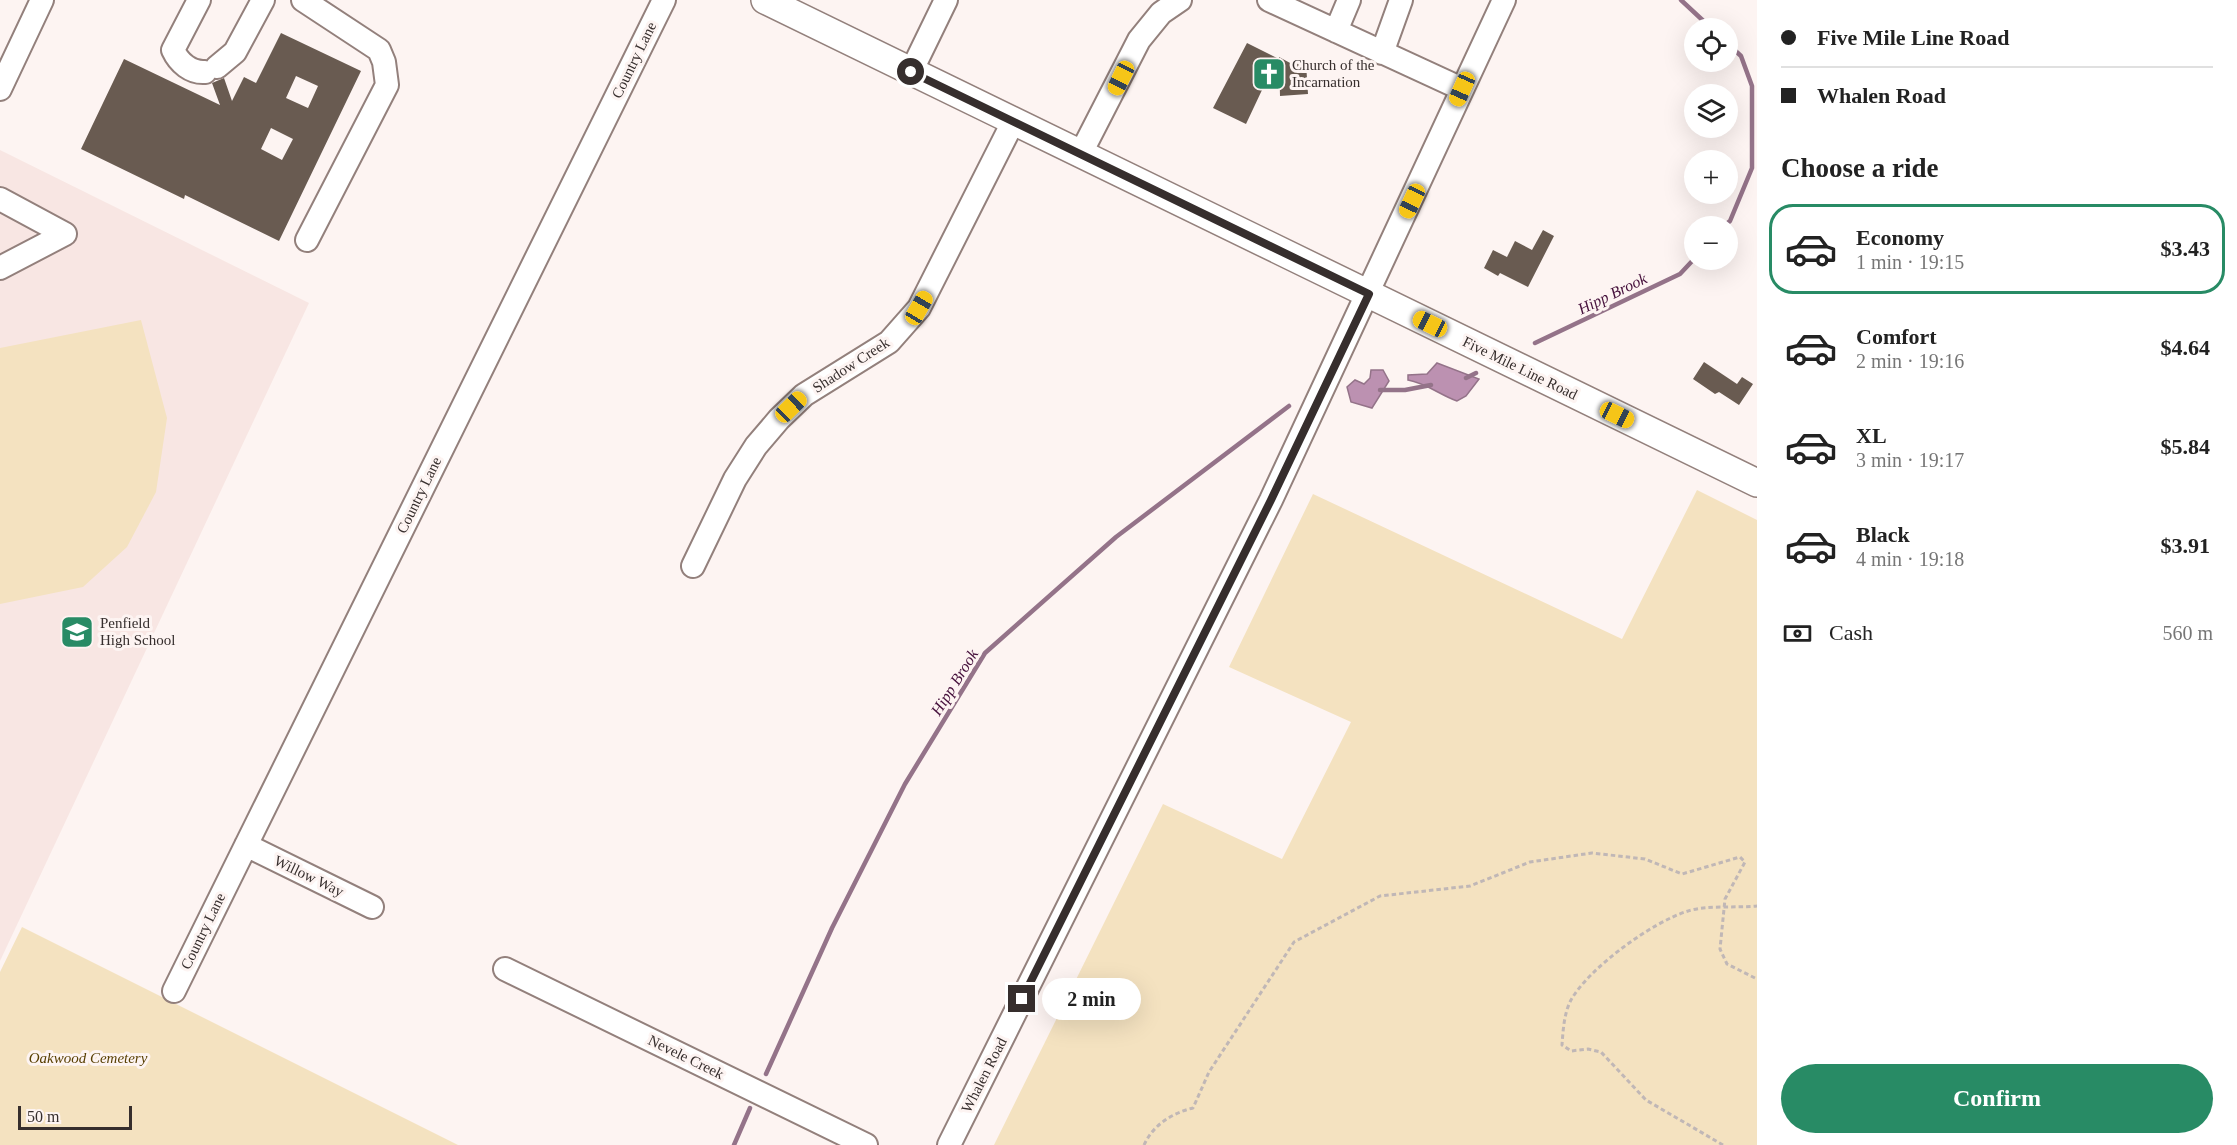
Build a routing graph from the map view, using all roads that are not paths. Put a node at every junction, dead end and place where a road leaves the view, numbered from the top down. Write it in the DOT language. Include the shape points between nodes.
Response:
graph roads {
  1 [pos="42,0"];
  2 [pos="199,0"];
  3 [pos="263,0"];
  4 [pos="303,0"];
  5 [pos="664,0"];
  6 [pos="765,0"];
  7 [pos="946,0"];
  8 [pos="1180,0"];
  9 [pos="1269,0"];
  10 [pos="1349,0"];
  11 [pos="1401,0"];
  12 [pos="1504,0"];
  13 [pos="1336,31"];
  14 [pos="1382,53"];
  15 [pos="911,72"];
  16 [pos="0,89"];
  17 [pos="1462,89"];
  18 [pos="1012,122"];
  19 [pos="1080,155"];
  20 [pos="0,199"];
  21 [pos="307,240"];
  22 [pos="0,268"];
  23 [pos="1369,294"];
  24 [pos="1757,483"];
  25 [pos="693,566"];
  26 [pos="246,845"];
  27 [pos="372,907"];
  28 [pos="505,969"];
  29 [pos="174,991"];
  30 [pos="866,1145"];
  31 [pos="949,1145"];
  1 -- 16 [label="street"];
  2 -- 3 [label="street" via="173,50 178,60 197,73 211,70 235,52"];
  4 -- 21 [label="street" via="379,50 387,85"];
  5 -- 26 [label="street, Country Lane"];
  6 -- 15 [label="main road, Five Mile Line Road"];
  7 -- 15 [label="street"];
  8 -- 19 [label="street" via="1161,13 1139,40"];
  9 -- 13 [label="street"];
  10 -- 13 [label="street"];
  11 -- 14 [label="street"];
  12 -- 17 [label="street, Whalen Road"];
  13 -- 14 [label="street"];
  14 -- 17 [label="street"];
  15 -- 18 [label="main road, Five Mile Line Road"];
  17 -- 23 [label="street, Whalen Road"];
  18 -- 19 [label="main road, Five Mile Line Road"];
  18 -- 25 [label="street, Shadow Creek" via="919,308 889,342 804,395 771,428 735,479"];
  19 -- 23 [label="main road, Five Mile Line Road"];
  20 -- 22 [label="street" via="65,234"];
  23 -- 24 [label="main road, Five Mile Line Road"];
  23 -- 31 [label="street, Whalen Road" via="1266,511"];
  26 -- 27 [label="street, Willow Way"];
  26 -- 29 [label="street, Country Lane"];
  28 -- 30 [label="street, Nevele Creek"];
}
